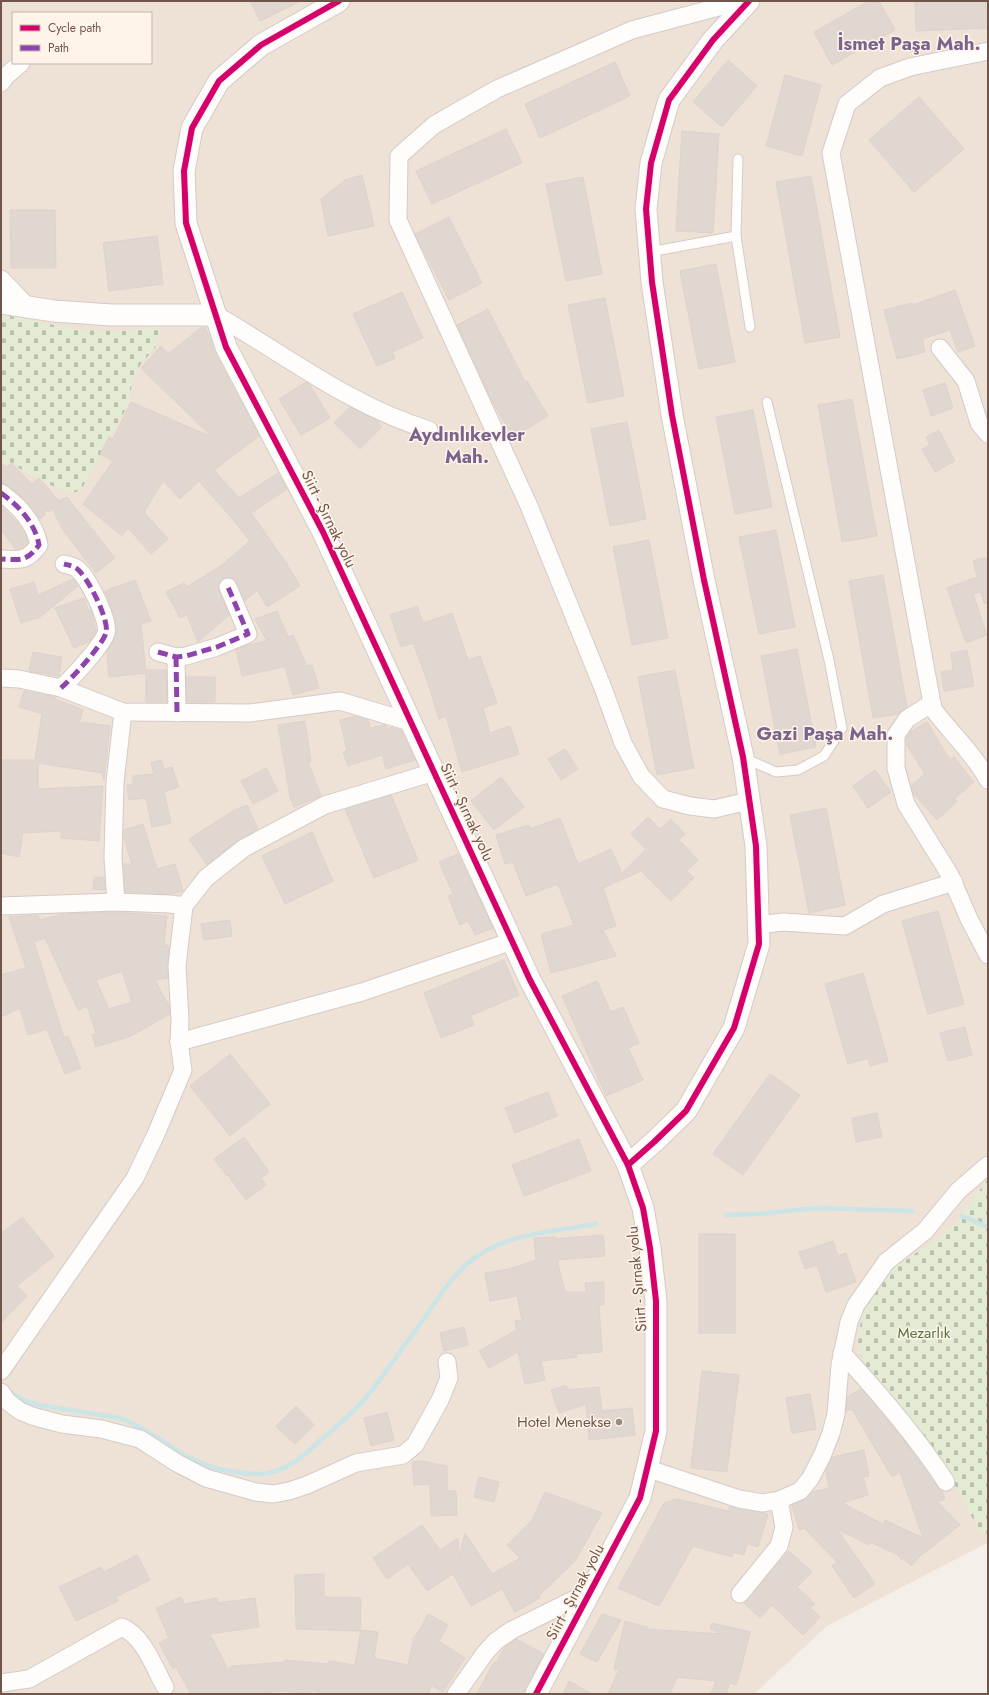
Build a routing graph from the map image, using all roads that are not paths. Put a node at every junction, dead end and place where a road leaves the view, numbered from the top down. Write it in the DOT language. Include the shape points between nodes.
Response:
graph roads {
  1 [pos="339,1"];
  2 [pos="741,1"];
  3 [pos="749,1"];
  4 [pos="988,51"];
  5 [pos="20,64"];
  6 [pos="1,83"];
  7 [pos="738,159"];
  8 [pos="736,236"];
  9 [pos="650,252"];
  10 [pos="1,279"];
  11 [pos="1,303"];
  12 [pos="28,307"];
  13 [pos="216,315"];
  14 [pos="750,327"];
  15 [pos="940,348"];
  16 [pos="767,402"];
  17 [pos="429,430"];
  18 [pos="988,434"];
  19 [pos="1,493"];
  20 [pos="1,559"];
  21 [pos="64,564"];
  22 [pos="228,587"];
  23 [pos="158,652"];
  24 [pos="176,657"];
  25 [pos="1,678"];
  26 [pos="62,688"];
  27 [pos="932,703"];
  28 [pos="123,712"];
  29 [pos="177,713"];
  30 [pos="410,722"];
  31 [pos="742,758"];
  32 [pos="434,772"];
  33 [pos="988,780"];
  34 [pos="749,801"];
  35 [pos="954,882"];
  36 [pos="116,902"];
  37 [pos="1,906"];
  38 [pos="184,906"];
  39 [pos="758,925"];
  40 [pos="512,941"];
  41 [pos="988,955"];
  42 [pos="179,1042"];
  43 [pos="628,1165"];
  44 [pos="988,1165"];
  45 [pos="842,1353"];
  46 [pos="447,1362"];
  47 [pos="1,1371"];
  48 [pos="1,1392"];
  49 [pos="646,1468"];
  50 [pos="946,1482"];
  51 [pos="779,1500"];
  52 [pos="589,1592"];
  53 [pos="740,1594"];
  54 [pos="1,1683"];
  55 [pos="165,1687"];
  56 [pos="456,1694"];
  57 [pos="536,1694"];
  1 -- 13 [label="street, Siirt - Şırnak yolu" via="261,45 243,60 219,81 192,128 184,171 186,223"];
  2 -- 34 [label="street" via="632,30 496,89 434,125 399,156 398,220 529,506 623,743 641,776 663,799 690,806 714,809"];
  3 -- 9 [label="street" via="713,40 669,100 650,163 646,209"];
  4 -- 27 [label="street" via="910,67 880,78 847,104 831,153"];
  5 -- 6 [label="street"];
  7 -- 8 [label="lane"];
  8 -- 9 [label="lane"];
  8 -- 14 [label="lane"];
  9 -- 31 [label="street" via="672,415"];
  10 -- 12 [label="street"];
  11 -- 12 [label="street"];
  12 -- 13 [label="street" via="110,315"];
  13 -- 17 [label="street" via="353,398"];
  13 -- 30 [label="street, Siirt - Şırnak yolu" via="226,347 323,532"];
  15 -- 18 [label="street" via="966,382 979,423"];
  16 -- 31 [label="lane" via="829,660 842,728 824,756 798,770 776,772"];
  19 -- 20 [label="street" via="23,512 37,535 39,545 26,559"];
  21 -- 26 [label="street" via="76,567 94,594 106,622 107,632 101,643"];
  22 -- 24 [label="street" via="248,634 217,647"];
  23 -- 24 [label="street"];
  24 -- 29 [label="street"];
  25 -- 26 [label="street"];
  26 -- 28 [label="street"];
  27 -- 33 [label="street" via="933,709 975,759"];
  27 -- 35 [label="street" via="907,719 896,734 896,768 906,804"];
  28 -- 29 [label="street"];
  28 -- 36 [label="street" via="115,782 113,858"];
  29 -- 30 [label="street" via="250,713 340,701"];
  30 -- 32 [label="street, Siirt - Şırnak yolu"];
  31 -- 34 [label="street"];
  32 -- 38 [label="street" via="324,805 244,848 206,878"];
  32 -- 40 [label="street, Siirt - Şırnak yolu"];
  34 -- 39 [label="street" via="756,846"];
  35 -- 39 [label="street" via="883,904 845,926 783,922"];
  35 -- 41 [label="street" via="968,919"];
  36 -- 37 [label="street"];
  36 -- 38 [label="street"];
  38 -- 42 [label="street" via="177,966"];
  39 -- 43 [label="street" via="758,944 734,1028 686,1110"];
  40 -- 42 [label="street" via="362,992"];
  40 -- 43 [label="street, Siirt - Şırnak yolu"];
  42 -- 47 [label="street" via="182,1070 135,1178"];
  43 -- 49 [label="street, Siirt - Şırnak yolu" via="643,1208 656,1301 656,1431"];
  44 -- 45 [label="street" via="958,1192 925,1230 886,1262 856,1305"];
  45 -- 50 [label="street" via="903,1423"];
  45 -- 51 [label="street" via="836,1414 822,1456 810,1479 800,1491"];
  46 -- 48 [label="street" via="449,1378 440,1400 416,1444 403,1455 356,1463 306,1485 272,1494 249,1491 206,1478 140,1439 32,1416 7,1401"];
  49 -- 51 [label="street" via="739,1499 763,1503"];
  49 -- 52 [label="street, Siirt - Şırnak yolu" via="640,1498"];
  51 -- 53 [label="street" via="784,1527 779,1546"];
  52 -- 56 [label="street" via="512,1630 496,1641"];
  52 -- 57 [label="street, Siirt - Şırnak yolu"];
  54 -- 55 [label="street" via="29,1679 122,1627 132,1632 147,1653"];
}
